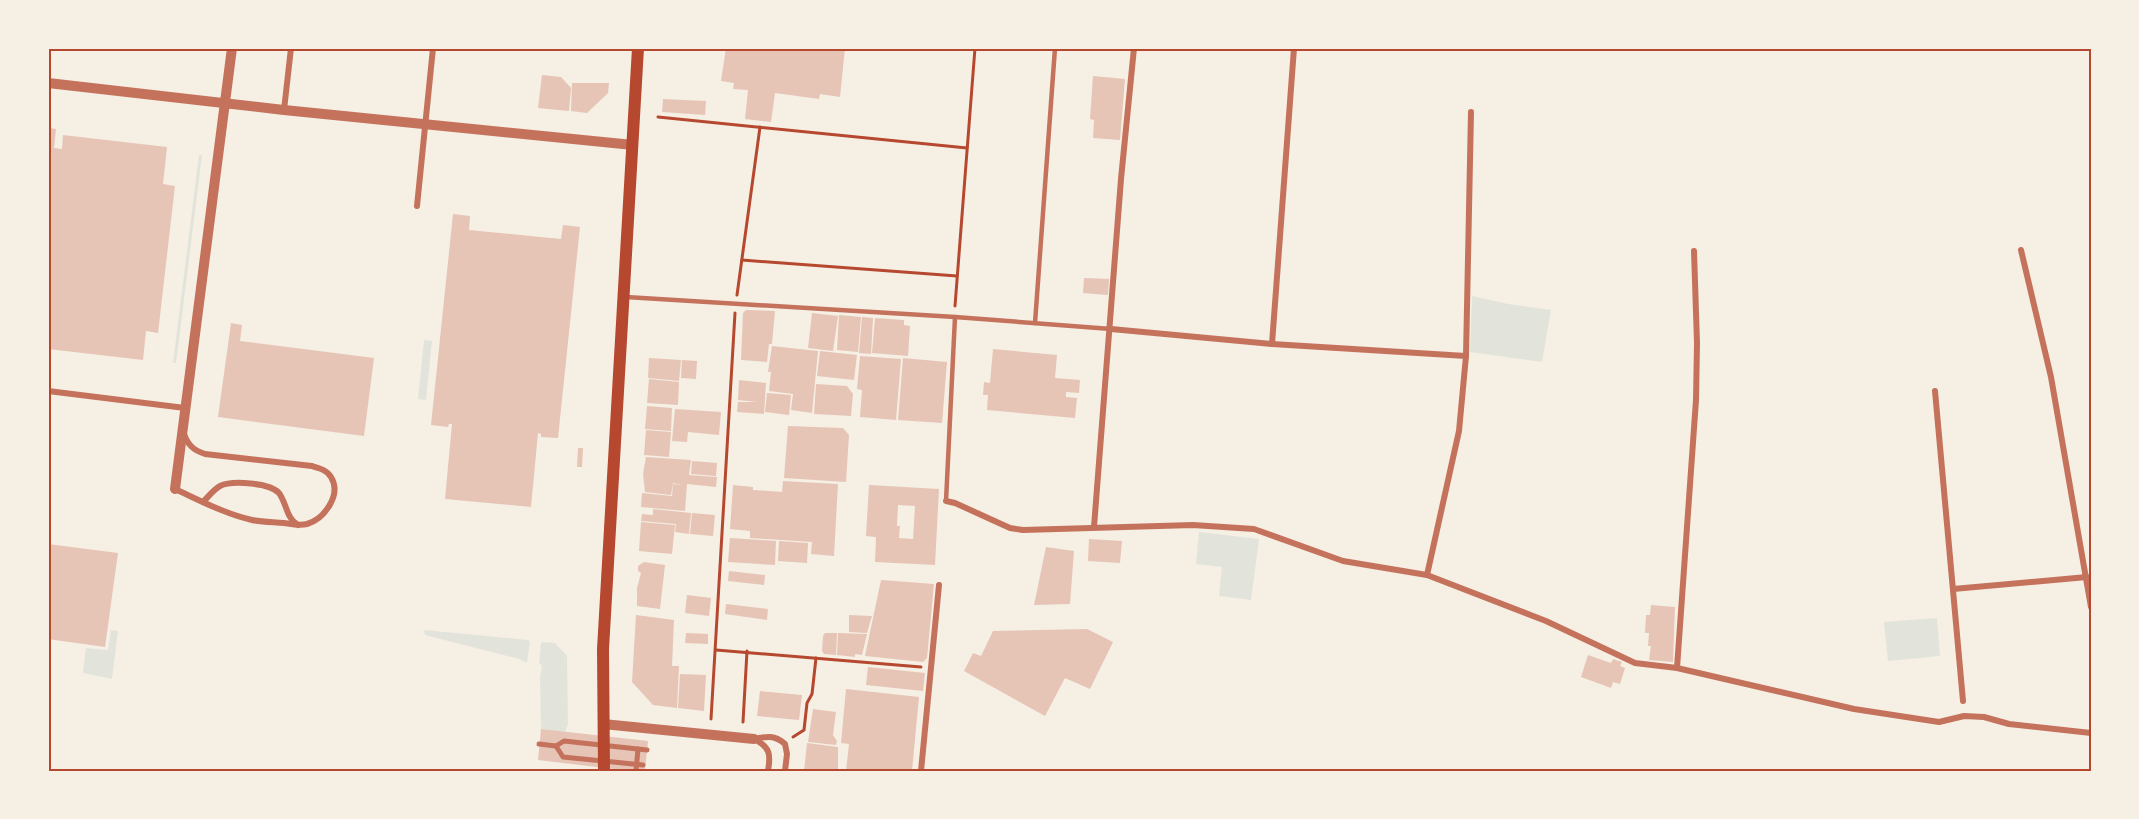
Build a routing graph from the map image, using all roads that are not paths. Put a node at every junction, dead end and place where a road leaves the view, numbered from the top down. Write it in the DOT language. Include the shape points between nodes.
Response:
graph roads {
  1 [pos="232,48"];
  2 [pos="291,48"];
  3 [pos="433,48"];
  4 [pos="638,48"];
  5 [pos="1055,48"];
  6 [pos="1134,48"];
  7 [pos="1294,48"];
  8 [pos="48,83"];
  9 [pos="225,104"];
  10 [pos="284,110"];
  11 [pos="1471,112"];
  12 [pos="425,124"];
  13 [pos="633,145"];
  14 [pos="417,206"];
  15 [pos="2021,250"];
  16 [pos="1694,251"];
  17 [pos="624,297"];
  18 [pos="955,317"];
  19 [pos="1035,323"];
  20 [pos="1111,330"];
  21 [pos="1272,344"];
  22 [pos="1466,356"];
  23 [pos="48,391"];
  24 [pos="1935,391"];
  25 [pos="185,408"];
  26 [pos="183,430"];
  27 [pos="175,489"];
  28 [pos="946,501"];
  29 [pos="203,502"];
  30 [pos="299,525"];
  31 [pos="1094,527"];
  32 [pos="1427,576"];
  33 [pos="2087,577"];
  34 [pos="939,585"];
  35 [pos="1953,589"];
  36 [pos="2091,607"];
  37 [pos="1677,668"];
  38 [pos="1963,701"];
  39 [pos="603,724"];
  40 [pos="2091,733"];
  41 [pos="754,739"];
  42 [pos="539,744"];
  43 [pos="556,746"];
  44 [pos="638,749"];
  45 [pos="647,750"];
  46 [pos="638,767"];
  47 [pos="604,771"];
  48 [pos="768,771"];
  49 [pos="785,771"];
  50 [pos="921,771"];
  1 -- 9 [label="street"];
  2 -- 10 [label="street"];
  3 -- 12 [label="street"];
  4 -- 13 [label="main road"];
  5 -- 19 [label="lane"];
  6 -- 20 [label="street"];
  7 -- 21 [label="street"];
  8 -- 9 [label="street"];
  9 -- 10 [label="street"];
  9 -- 25 [label="street"];
  10 -- 12 [label="street"];
  11 -- 22 [label="street"];
  12 -- 13 [label="street"];
  12 -- 14 [label="street"];
  13 -- 17 [label="main road"];
  15 -- 33 [label="street" via="2050,377"];
  16 -- 37 [label="street" via="1696,400"];
  17 -- 18 [label="lane"];
  17 -- 39 [label="main road" via="603,649"];
  18 -- 19 [label="lane"];
  18 -- 28 [label="lane"];
  19 -- 20 [label="lane"];
  20 -- 21 [label="street"];
  20 -- 31 [label="street"];
  21 -- 22 [label="street"];
  22 -- 32 [label="street" via="1459,431"];
  23 -- 25 [label="street"];
  24 -- 35 [label="street"];
  25 -- 26 [label="street"];
  26 -- 27 [label="street"];
  26 -- 30 [label="street" via="195,451 312,466 331,476 334,486 330,506 318,518"];
  27 -- 29 [label="street"];
  28 -- 31 [label="street" via="1010,528"];
  29 -- 30 [label="street" via="249,519"];
  29 -- 30 [label="street" via="219,486 230,482 268,486 276,490"];
  31 -- 32 [label="street" via="1193,525 1254,529 1343,561"];
  32 -- 37 [label="street" via="1546,621 1635,663"];
  33 -- 35 [label="street"];
  33 -- 36 [label="street"];
  34 -- 50 [label="street"];
  35 -- 38 [label="street"];
  37 -- 40 [label="street" via="1854,709 1939,722 1964,716 1984,717 2009,724"];
  39 -- 41 [label="street"];
  39 -- 47 [label="main road"];
  41 -- 48 [label="street" via="768,748"];
  41 -- 49 [label="street" via="773,737 785,744"];
  42 -- 43 [label="street"];
  43 -- 44 [label="street" via="564,741"];
  43 -- 46 [label="street" via="562,757"];
  44 -- 45 [label="street"];
  44 -- 46 [label="street"];
}
